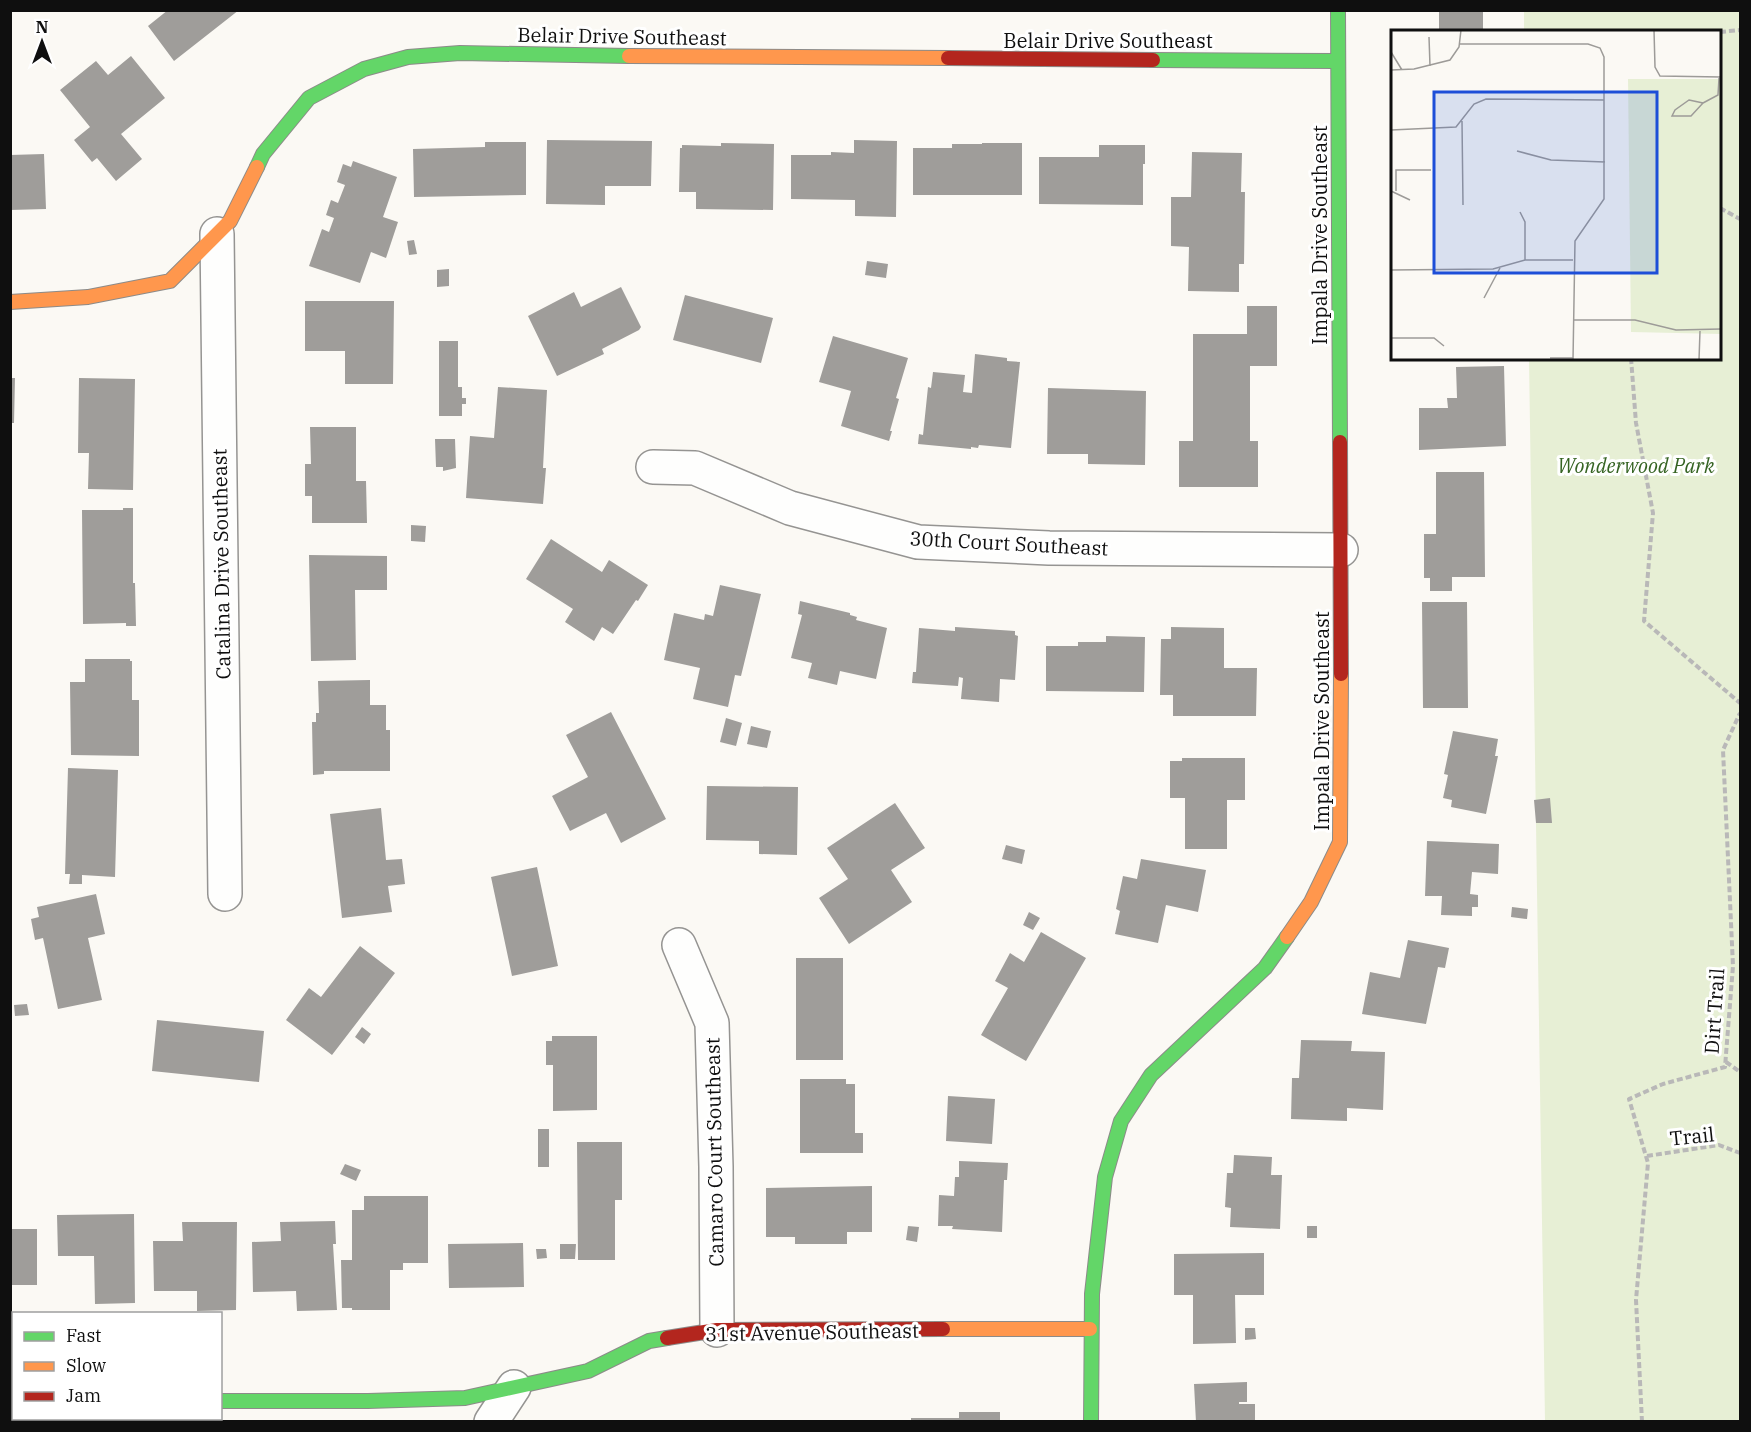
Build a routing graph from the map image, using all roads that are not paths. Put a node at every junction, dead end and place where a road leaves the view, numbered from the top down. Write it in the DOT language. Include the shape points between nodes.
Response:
graph roads {
  1 [pos="1338,10"];
  2 [pos="1338,61"];
  3 [pos="217,234"];
  4 [pos="10,302"];
  5 [pos="653,467"];
  6 [pos="1341,550"];
  7 [pos="225,894"];
  8 [pos="679,945"];
  9 [pos="1090,1329"];
  10 [pos="717,1330"];
  11 [pos="514,1387"];
  12 [pos="222,1401"];
  13 [pos="491,1422"];
  14 [pos="1091,1422"];
  1 -- 2 [label="street, Impala Drive Southeast"];
  2 -- 3 [label="street, Belair Drive Southeast" via="460,52 408,57 363,69 309,98 263,154 230,221"];
  2 -- 6 [label="street, Impala Drive Southeast"];
  3 -- 4 [label="street, Belair Drive Southeast" via="170,281 88,297"];
  3 -- 7 [label="street, Catalina Drive Southeast"];
  5 -- 6 [label="street, 30th Court Southeast" via="694,468 790,508 918,542 1049,548"];
  6 -- 9 [label="street, Impala Drive Southeast" via="1340,842 1311,902 1265,968 1151,1075 1121,1120 1105,1177"];
  8 -- 10 [label="street, Camaro Court Southeast" via="712,1023"];
  9 -- 10 [label="street, 31st Avenue Southeast"];
  9 -- 14 [label="street, Impala Drive Southeast"];
  10 -- 11 [label="street, 31st Avenue Southeast" via="649,1341 588,1371"];
  11 -- 12 [label="street, 31st Avenue Southeast" via="465,1398"];
  11 -- 13 [label="street"];
}
